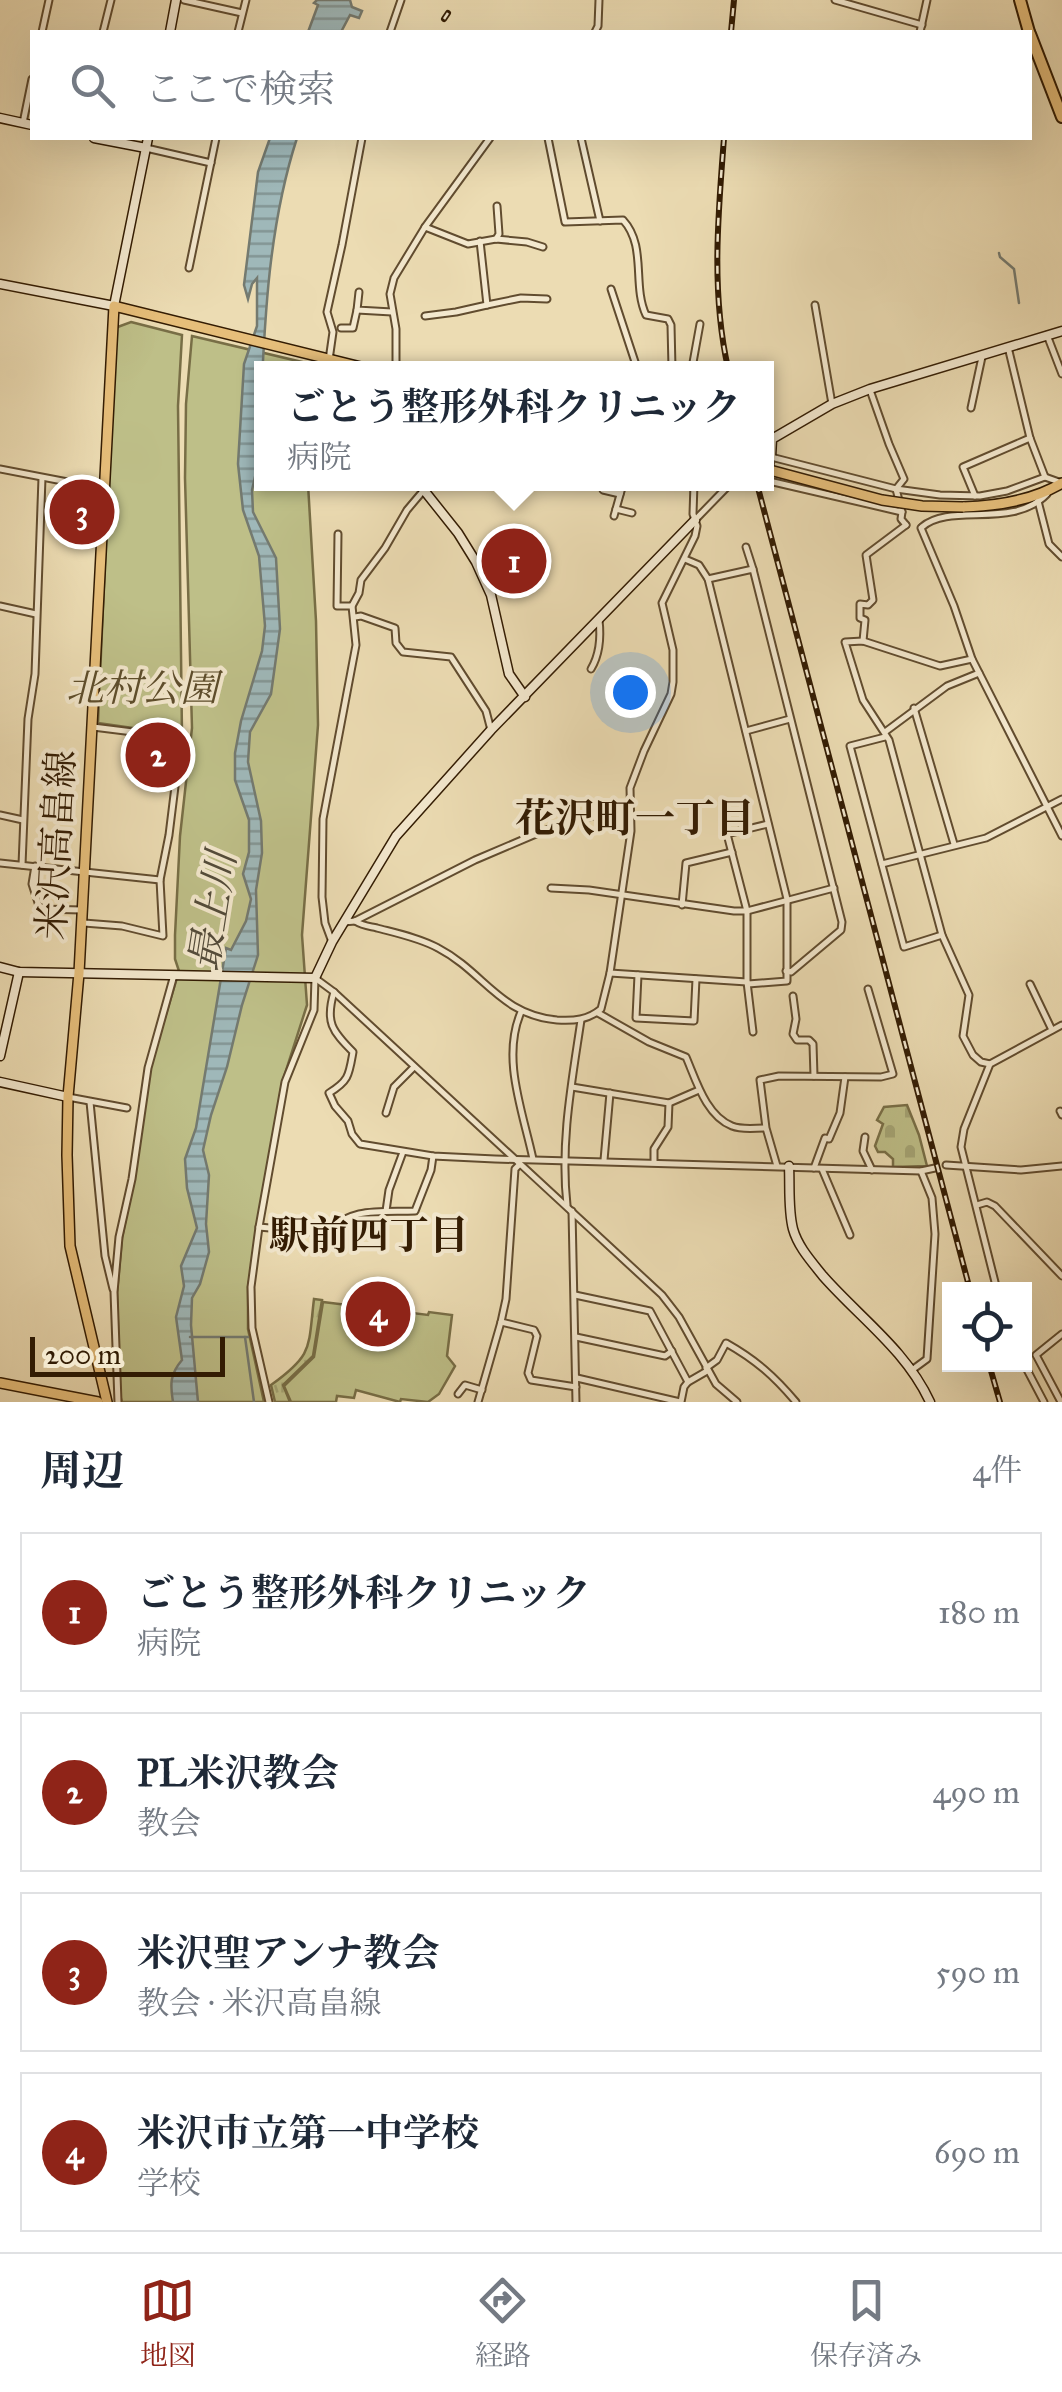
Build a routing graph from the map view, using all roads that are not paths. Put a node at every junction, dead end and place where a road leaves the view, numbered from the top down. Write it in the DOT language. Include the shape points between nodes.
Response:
graph roads {
  1 [pos="48,0"];
  2 [pos="111,0"];
  3 [pos="176,0"];
  4 [pos="184,0"];
  5 [pos="246,0"];
  6 [pos="401,0"];
  7 [pos="599,0"];
  8 [pos="835,0"];
  9 [pos="927,0"];
  10 [pos="1020,0"];
  11 [pos="242,13"];
  12 [pos="921,29"];
  13 [pos="42,30"];
  14 [pos="104,30"];
  15 [pos="170,30"];
  16 [pos="238,30"];
  17 [pos="391,30"];
  18 [pos="596,30"];
  19 [pos="1028,30"];
  20 [pos="1032,41"];
  21 [pos="0,118"];
  22 [pos="1062,118"];
  23 [pos="28,124"];
  24 [pos="104,140"];
  25 [pos="148,140"];
  26 [pos="216,140"];
  27 [pos="362,140"];
  28 [pos="489,140"];
  29 [pos="548,140"];
  30 [pos="581,140"];
  31 [pos="146,148"];
  32 [pos="212,163"];
  33 [pos="497,206"];
  34 [pos="600,221"];
  35 [pos="426,227"];
  36 [pos="496,240"];
  37 [pos="480,241"];
  38 [pos="543,248"];
  39 [pos="189,268"];
  40 [pos="0,284"];
  41 [pos="611,289"];
  42 [pos="359,292"];
  43 [pos="547,299"];
  44 [pos="487,305"];
  45 [pos="114,306"];
  46 [pos="816,306"];
  47 [pos="357,310"];
  48 [pos="392,312"];
  49 [pos="425,316"];
  50 [pos="700,324"];
  51 [pos="341,328"];
  52 [pos="1062,330"];
  53 [pos="1047,335"];
  54 [pos="1008,347"];
  55 [pos="982,354"];
  56 [pos="324,359"];
  57 [pos="333,361"];
  58 [pos="396,361"];
  59 [pos="635,361"];
  60 [pos="672,361"];
  61 [pos="693,361"];
  62 [pos="1062,374"];
  63 [pos="870,389"];
  64 [pos="832,404"];
  65 [pos="971,408"];
  66 [pos="774,438"];
  67 [pos="1030,438"];
  68 [pos="774,458"];
  69 [pos="0,468"];
  70 [pos="774,471"];
  71 [pos="1044,477"];
  72 [pos="42,478"];
  73 [pos="774,482"];
  74 [pos="1062,483"];
  75 [pos="104,489"];
  76 [pos="896,489"];
  77 [pos="419,491"];
  78 [pos="424,491"];
  79 [pos="607,491"];
  80 [pos="621,491"];
  81 [pos="694,491"];
  82 [pos="723,491"];
  83 [pos="1048,491"];
  84 [pos="620,494"];
  85 [pos="975,496"];
  86 [pos="1038,501"];
  87 [pos="902,512"];
  88 [pos="632,514"];
  89 [pos="695,520"];
  90 [pos="906,525"];
  91 [pos="921,528"];
  92 [pos="338,534"];
  93 [pos="746,547"];
  94 [pos="1062,558"];
  95 [pos="685,559"];
  96 [pos="753,570"];
  97 [pos="708,579"];
  98 [pos="0,606"];
  99 [pos="352,606"];
  100 [pos="36,614"];
  101 [pos="355,617"];
  102 [pos="599,620"];
  103 [pos="862,641"];
  104 [pos="972,658"];
  105 [pos="592,669"];
  106 [pos="979,672"];
  107 [pos="525,697"];
  108 [pos="914,708"];
  109 [pos="790,719"];
  110 [pos="92,726"];
  111 [pos="491,730"];
  112 [pos="746,731"];
  113 [pos="885,734"];
  114 [pos="1062,799"];
  115 [pos="630,805"];
  116 [pos="1047,807"];
  117 [pos="0,815"];
  118 [pos="24,820"];
  119 [pos="768,824"];
  120 [pos="1062,836"];
  121 [pos="954,846"];
  122 [pos="732,852"];
  123 [pos="919,855"];
  124 [pos="0,863"];
  125 [pos="882,864"];
  126 [pos="22,865"];
  127 [pos="34,866"];
  128 [pos="84,871"];
  129 [pos="160,880"];
  130 [pos="551,888"];
  131 [pos="834,888"];
  132 [pos="622,895"];
  133 [pos="787,900"];
  134 [pos="682,905"];
  135 [pos="82,910"];
  136 [pos="747,911"];
  137 [pos="356,921"];
  138 [pos="344,922"];
  139 [pos="81,923"];
  140 [pos="942,935"];
  141 [pos="332,942"];
  142 [pos="0,968"];
  143 [pos="786,971"];
  144 [pos="19,972"];
  145 [pos="79,973"];
  146 [pos="610,973"];
  147 [pos="174,975"];
  148 [pos="638,975"];
  149 [pos="315,978"];
  150 [pos="696,978"];
  151 [pos="748,983"];
  152 [pos="1030,984"];
  153 [pos="868,989"];
  154 [pos="334,992"];
  155 [pos="794,996"];
  156 [pos="520,1012"];
  157 [pos="598,1013"];
  158 [pos="581,1020"];
  159 [pos="1062,1025"];
  160 [pos="1052,1030"];
  161 [pos="753,1032"];
  162 [pos="0,1056"];
  163 [pos="990,1064"];
  164 [pos="414,1067"];
  165 [pos="814,1076"];
  166 [pos="845,1077"];
  167 [pos="0,1082"];
  168 [pos="572,1087"];
  169 [pos="700,1089"];
  170 [pos="610,1094"];
  171 [pos="68,1097"];
  172 [pos="90,1102"];
  173 [pos="669,1103"];
  174 [pos="127,1108"];
  175 [pos="386,1113"];
  176 [pos="766,1128"];
  177 [pos="865,1137"];
  178 [pos="404,1152"];
  179 [pos="433,1156"];
  180 [pos="533,1159"];
  181 [pos="564,1160"];
  182 [pos="517,1161"];
  183 [pos="604,1161"];
  184 [pos="654,1163"];
  185 [pos="946,1164"];
  186 [pos="965,1164"];
  187 [pos="778,1166"];
  188 [pos="789,1166"];
  189 [pos="1062,1166"];
  190 [pos="818,1168"];
  191 [pos="935,1168"];
  192 [pos="872,1170"];
  193 [pos="921,1172"];
  194 [pos="977,1205"];
  195 [pos="569,1209"];
  196 [pos="386,1212"];
  197 [pos="259,1226"];
  198 [pos="850,1235"];
  199 [pos="1062,1276"];
  200 [pos="995,1282"];
  201 [pos="114,1292"];
  202 [pos="574,1294"];
  203 [pos="502,1322"];
  204 [pos="1062,1334"];
  205 [pos="576,1336"];
  206 [pos="672,1351"];
  207 [pos="707,1369"];
  208 [pos="912,1370"];
  209 [pos="1028,1372"];
  210 [pos="577,1378"];
  211 [pos="688,1382"];
  212 [pos="0,1383"];
  213 [pos="576,1388"];
  214 [pos="482,1390"];
  215 [pos="458,1394"];
  216 [pos="98,1402"];
  217 [pos="107,1402"];
  218 [pos="118,1402"];
  219 [pos="269,1402"];
  220 [pos="478,1402"];
  221 [pos="576,1402"];
  222 [pos="680,1402"];
  223 [pos="737,1402"];
  224 [pos="796,1402"];
  225 [pos="930,1402"];
  226 [pos="1044,1402"];
  227 [pos="1061,1402"];
  1 -- 13 [label="street"];
  2 -- 14 [label="street"];
  3 -- 15 [label="street"];
  4 -- 11 [label="street"];
  5 -- 11 [label="street"];
  6 -- 17 [label="street"];
  7 -- 18 [label="street"];
  8 -- 12 [label="street"];
  9 -- 12 [label="street"];
  10 -- 19 [label="highway"];
  11 -- 16 [label="street"];
  20 -- 22 [label="highway"];
  21 -- 23 [label="street"];
  24 -- 31 [label="street"];
  25 -- 31 [label="street"];
  26 -- 32 [label="street"];
  27 -- 56 [label="street" via="326,312 332,332"];
  28 -- 35 [label="street"];
  29 -- 34 [label="street" via="565,222"];
  30 -- 34 [label="street"];
  31 -- 32 [label="street"];
  31 -- 45 [label="street"];
  32 -- 39 [label="street"];
  33 -- 36 [label="street"];
  34 -- 60 [label="street" via="627,224 638,253 640,302 646,314 672,325"];
  35 -- 37 [label="street" via="468,244"];
  35 -- 48 [label="street" via="394,278"];
  36 -- 37 [label="street"];
  36 -- 38 [label="street"];
  37 -- 44 [label="street"];
  40 -- 45 [label="street"];
  41 -- 59 [label="street"];
  42 -- 47 [label="street"];
  43 -- 44 [label="street"];
  44 -- 49 [label="street"];
  45 -- 56 [label="main road"];
  45 -- 75 [label="main road, 米沢高畠線"];
  46 -- 64 [label="street"];
  47 -- 48 [label="street"];
  47 -- 51 [label="street" via="355,325"];
  48 -- 58 [label="street"];
  50 -- 61 [label="street"];
  52 -- 53 [label="street"];
  53 -- 54 [label="street"];
  53 -- 62 [label="street"];
  54 -- 55 [label="street"];
  54 -- 67 [label="street"];
  55 -- 63 [label="street"];
  55 -- 65 [label="street"];
  56 -- 57 [label="main road"];
  63 -- 64 [label="street"];
  63 -- 76 [label="street" via="904,478"];
  64 -- 66 [label="street"];
  67 -- 71 [label="street"];
  67 -- 85 [label="street" via="964,467"];
  68 -- 76 [label="street"];
  69 -- 72 [label="street"];
  70 -- 83 [label="main road, bridge" via="922,506 963,508"];
  71 -- 74 [label="street"];
  71 -- 85 [label="street"];
  72 -- 75 [label="street"];
  72 -- 100 [label="street"];
  73 -- 87 [label="street"];
  74 -- 83 [label="main road"];
  75 -- 110 [label="main road, 米沢高畠線"];
  76 -- 85 [label="street"];
  76 -- 87 [label="street"];
  77 -- 99 [label="street" via="361,580"];
  78 -- 107 [label="street" via="476,562 509,674"];
  79 -- 84 [label="street"];
  80 -- 84 [label="street"];
  81 -- 89 [label="street"];
  82 -- 89 [label="street"];
  83 -- 86 [label="street"];
  84 -- 88 [label="street" via="615,513"];
  86 -- 91 [label="street" via="1005,514 933,518"];
  86 -- 94 [label="street" via="1050,544"];
  87 -- 90 [label="street"];
  89 -- 95 [label="street"];
  89 -- 102 [label="street"];
  90 -- 91 [label="street"];
  90 -- 103 [label="street" via="866,554 872,600 860,604"];
  91 -- 104 [label="street"];
  92 -- 99 [label="street" via="338,606"];
  93 -- 96 [label="street"];
  95 -- 97 [label="street"];
  95 -- 115 [label="street" via="662,603 673,650 672,694 630,788"];
  96 -- 97 [label="street"];
  96 -- 109 [label="street"];
  97 -- 112 [label="street"];
  98 -- 100 [label="street"];
  99 -- 101 [label="street"];
  100 -- 118 [label="street"];
  101 -- 111 [label="street" via="395,628 403,652 450,657"];
  101 -- 141 [label="street" via="356,646 323,819 322,897"];
  102 -- 105 [label="street"];
  102 -- 107 [label="street"];
  103 -- 104 [label="street" via="940,666"];
  103 -- 113 [label="street" via="845,642 863,700"];
  104 -- 106 [label="street"];
  106 -- 108 [label="street"];
  106 -- 116 [label="street"];
  107 -- 111 [label="street"];
  108 -- 113 [label="street"];
  108 -- 121 [label="street"];
  109 -- 112 [label="street"];
  109 -- 131 [label="street"];
  110 -- 128 [label="main road, 米沢高畠線"];
  110 -- 129 [label="street" via="181,738"];
  111 -- 138 [label="street" via="396,836"];
  112 -- 119 [label="street"];
  113 -- 123 [label="street"];
  113 -- 125 [label="street" via="850,746"];
  114 -- 116 [label="street"];
  115 -- 132 [label="street"];
  115 -- 137 [label="street" via="475,860"];
  116 -- 120 [label="street"];
  116 -- 121 [label="street"];
  117 -- 118 [label="street"];
  118 -- 126 [label="street"];
  119 -- 122 [label="street" via="727,834"];
  119 -- 133 [label="street"];
  121 -- 123 [label="street"];
  122 -- 134 [label="street" via="686,863"];
  122 -- 136 [label="street"];
  123 -- 125 [label="street"];
  123 -- 140 [label="street"];
  124 -- 126 [label="street"];
  125 -- 140 [label="street" via="904,947"];
  126 -- 127 [label="street"];
  127 -- 128 [label="street"];
  127 -- 135 [label="street" via="40,908"];
  128 -- 129 [label="street"];
  128 -- 135 [label="main road, 米沢高畠線"];
  129 -- 139 [label="street" via="163,936"];
  130 -- 132 [label="street"];
  131 -- 133 [label="street"];
  131 -- 143 [label="street" via="841,930"];
  132 -- 134 [label="street"];
  132 -- 146 [label="street"];
  133 -- 136 [label="street"];
  133 -- 143 [label="street"];
  134 -- 136 [label="street"];
  135 -- 139 [label="main road, 米沢高畠線"];
  136 -- 151 [label="street"];
  137 -- 138 [label="street"];
  137 -- 156 [label="street" via="434,946"];
  138 -- 141 [label="street"];
  139 -- 145 [label="main road, 米沢高畠線"];
  140 -- 163 [label="street" via="970,995 963,1036 973,1055"];
  141 -- 149 [label="street"];
  142 -- 144 [label="street"];
  143 -- 151 [label="street" via="786,981"];
  144 -- 145 [label="street"];
  144 -- 162 [label="street"];
  145 -- 147 [label="street"];
  145 -- 171 [label="main road, 米沢高畠線"];
  146 -- 148 [label="street"];
  146 -- 157 [label="street"];
  147 -- 149 [label="street"];
  147 -- 201 [label="street" via="148,1068"];
  148 -- 150 [label="street"];
  148 -- 150 [label="street" via="636,1018 694,1021"];
  149 -- 154 [label="street"];
  149 -- 197 [label="street" via="314,1010 285,1082"];
  150 -- 151 [label="street"];
  151 -- 161 [label="street"];
  152 -- 160 [label="street"];
  153 -- 166 [label="street" via="893,1074"];
  154 -- 164 [label="street"];
  154 -- 178 [label="street" via="330,1024 354,1052 348,1078 329,1093 360,1144"];
  155 -- 165 [label="street" via="793,1034 813,1044"];
  156 -- 158 [label="street"];
  156 -- 180 [label="street" via="512,1052"];
  157 -- 158 [label="street"];
  157 -- 169 [label="street" via="686,1057"];
  158 -- 168 [label="street"];
  159 -- 160 [label="street"];
  160 -- 163 [label="street"];
  163 -- 186 [label="street" via="964,1129"];
  164 -- 175 [label="street" via="394,1087"];
  164 -- 182 [label="street"];
  165 -- 166 [label="street"];
  165 -- 176 [label="street" via="760,1080"];
  166 -- 190 [label="street" via="840,1113"];
  167 -- 171 [label="street"];
  168 -- 170 [label="street"];
  168 -- 181 [label="street"];
  169 -- 173 [label="street"];
  169 -- 176 [label="street" via="724,1122"];
  170 -- 173 [label="street"];
  170 -- 183 [label="street"];
  171 -- 172 [label="street"];
  171 -- 217 [label="main road, 米沢高畠線" via="70,1246"];
  172 -- 174 [label="street"];
  172 -- 201 [label="street"];
  173 -- 184 [label="street"];
  176 -- 187 [label="street"];
  177 -- 192 [label="street"];
  178 -- 179 [label="street"];
  178 -- 196 [label="street"];
  179 -- 182 [label="street"];
  179 -- 196 [label="street" via="415,1211"];
  180 -- 181 [label="street"];
  180 -- 182 [label="street"];
  181 -- 183 [label="street"];
  181 -- 195 [label="street"];
  182 -- 195 [label="street"];
  182 -- 203 [label="street"];
  183 -- 184 [label="street"];
  184 -- 187 [label="street"];
  185 -- 186 [label="street"];
  186 -- 189 [label="street"];
  186 -- 194 [label="street"];
  187 -- 188 [label="street"];
  188 -- 190 [label="street"];
  188 -- 208 [label="street" via="794,1230 810,1260"];
  190 -- 192 [label="street"];
  190 -- 198 [label="street"];
  191 -- 193 [label="street"];
  192 -- 193 [label="street"];
  193 -- 208 [label="street" via="932,1198 935,1234 926,1359"];
  194 -- 199 [label="street" via="996,1206"];
  194 -- 200 [label="street"];
  195 -- 202 [label="street"];
  195 -- 207 [label="street" via="662,1295"];
  196 -- 197 [label="street" via="354,1214 323,1233"];
  197 -- 219 [label="street" via="252,1328"];
  201 -- 218 [label="street"];
  202 -- 205 [label="street"];
  202 -- 206 [label="street" via="650,1311"];
  203 -- 213 [label="street" via="534,1330 531,1380"];
  203 -- 214 [label="street"];
  204 -- 227 [label="street" via="1036,1355"];
  205 -- 206 [label="street" via="665,1356"];
  205 -- 210 [label="street"];
  206 -- 211 [label="street"];
  207 -- 211 [label="street"];
  207 -- 223 [label="street"];
  207 -- 224 [label="street" via="726,1343 775,1377"];
  208 -- 225 [label="street"];
  209 -- 226 [label="street"];
  210 -- 213 [label="street"];
  210 -- 222 [label="street"];
  211 -- 222 [label="street"];
  212 -- 216 [label="main road"];
  213 -- 221 [label="street"];
  214 -- 215 [label="street" via="465,1385"];
  214 -- 220 [label="street"];
}
